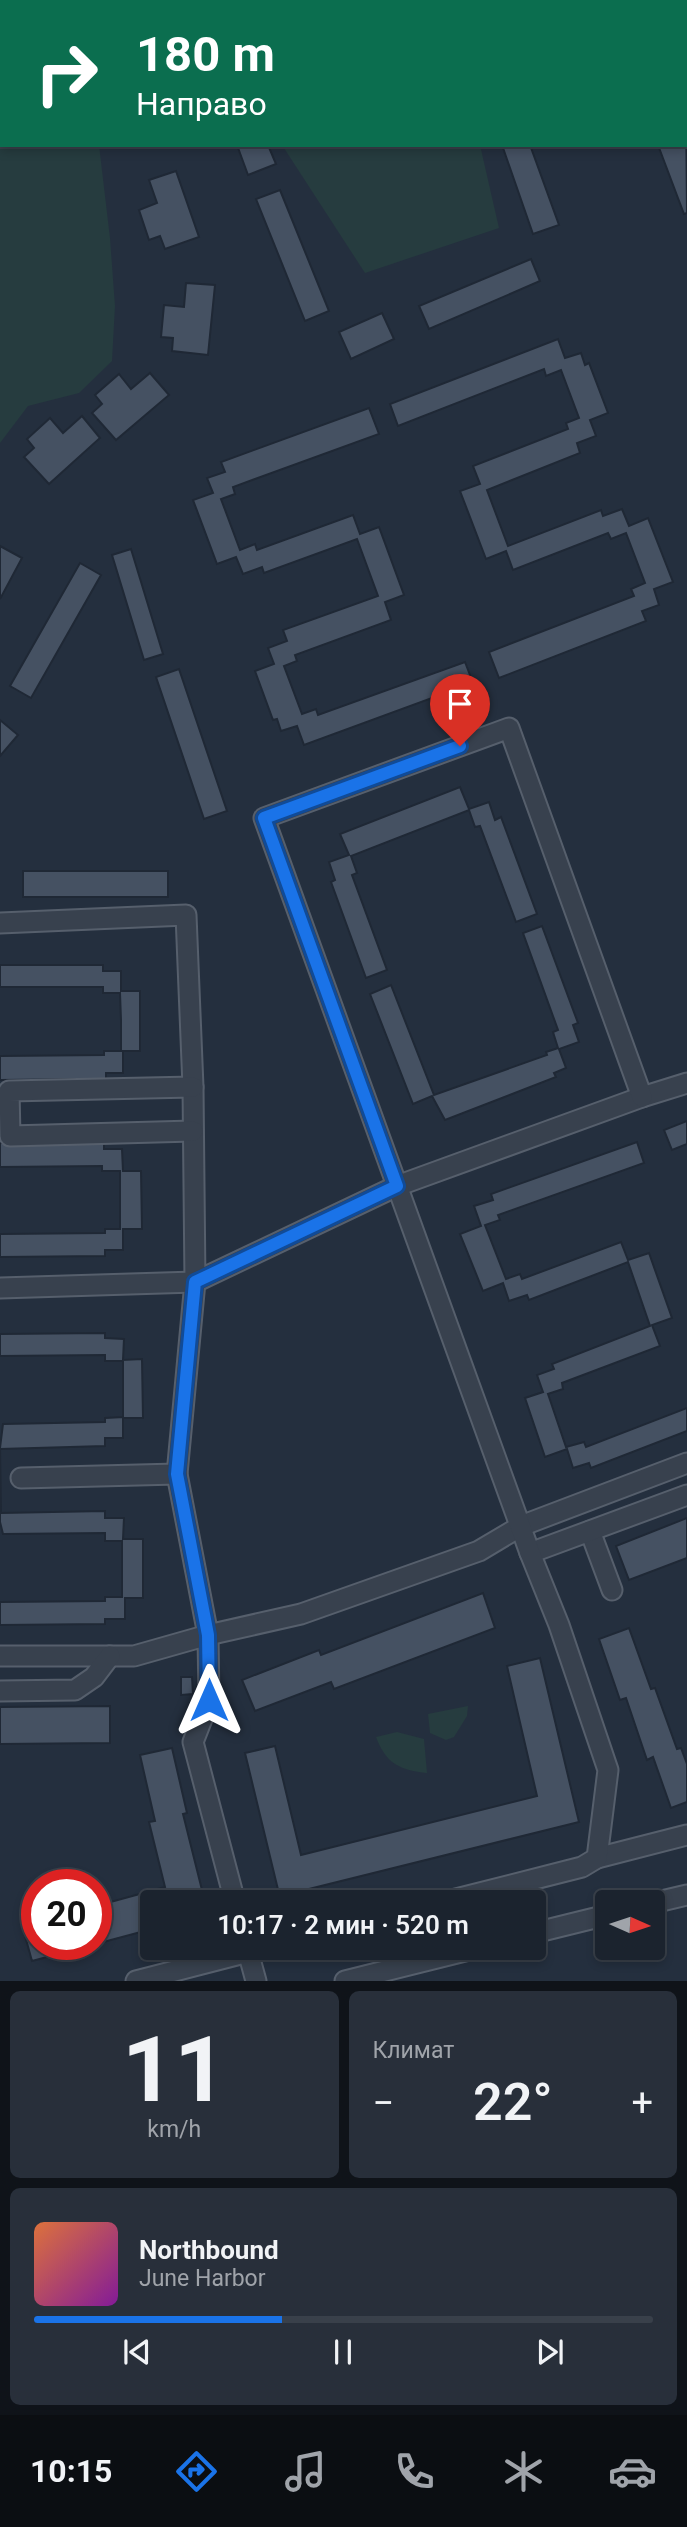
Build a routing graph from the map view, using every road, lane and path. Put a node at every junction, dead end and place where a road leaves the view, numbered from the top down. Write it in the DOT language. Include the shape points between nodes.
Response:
graph roads {
  1 [pos="0,923"];
  2 [pos="687,1083"];
  3 [pos="193,1087"];
  4 [pos="642,1097"];
  5 [pos="193,1131"];
  6 [pos="397,1186"];
  7 [pos="195,1282"];
  8 [pos="0,1288"];
  9 [pos="687,1463"];
  10 [pos="177,1474"];
  11 [pos="21,1478"];
  12 [pos="687,1495"];
  13 [pos="521,1526"];
  14 [pos="590,1531"];
  15 [pos="530,1553"];
  16 [pos="612,1590"];
  17 [pos="208,1635"];
  18 [pos="0,1656"];
  19 [pos="110,1656"];
  20 [pos="0,1691"];
  21 [pos="687,1835"];
  22 [pos="597,1858"];
  23 [pos="232,1890"];
  24 [pos="491,1890"];
  25 [pos="687,1895"];
  26 [pos="665,1900"];
  27 [pos="595,1918"];
  28 [pos="546,1930"];
  29 [pos="212,1960"];
  30 [pos="254,1960"];
  31 [pos="429,1960"];
  32 [pos="135,1981"];
  33 [pos="256,1981"];
  34 [pos="345,1981"];
  1 -- 3 [label="street" via="186,915"];
  2 -- 4 [label="street"];
  3 -- 5 [label="street"];
  3 -- 5 [label="street" via="9,1091 9,1136"];
  4 -- 6 [label="street"];
  4 -- 6 [label="street" via="509,728 264,818"];
  5 -- 7 [label="street"];
  6 -- 7 [label="street"];
  6 -- 13 [label="street"];
  7 -- 8 [label="street"];
  7 -- 10 [label="street"];
  9 -- 13 [label="street"];
  10 -- 11 [label="street"];
  10 -- 17 [label="street"];
  12 -- 14 [label="street"];
  13 -- 15 [label="street"];
  13 -- 17 [label="street" via="479,1551 301,1615"];
  14 -- 15 [label="street"];
  14 -- 16 [label="street"];
  15 -- 22 [label="street" via="608,1770"];
  17 -- 19 [label="street" via="134,1656"];
  17 -- 23 [label="street" via="209,1700 193,1742"];
  18 -- 19 [label="street"];
  19 -- 20 [label="street" via="94,1677 75,1690"];
  21 -- 22 [label="street"];
  22 -- 24 [label="street" via="582,1867"];
  25 -- 26 [label="street"];
  27 -- 28 [label="street"];
  29 -- 32 [label="street"];
  30 -- 33 [label="street"];
  31 -- 34 [label="street"];
}
